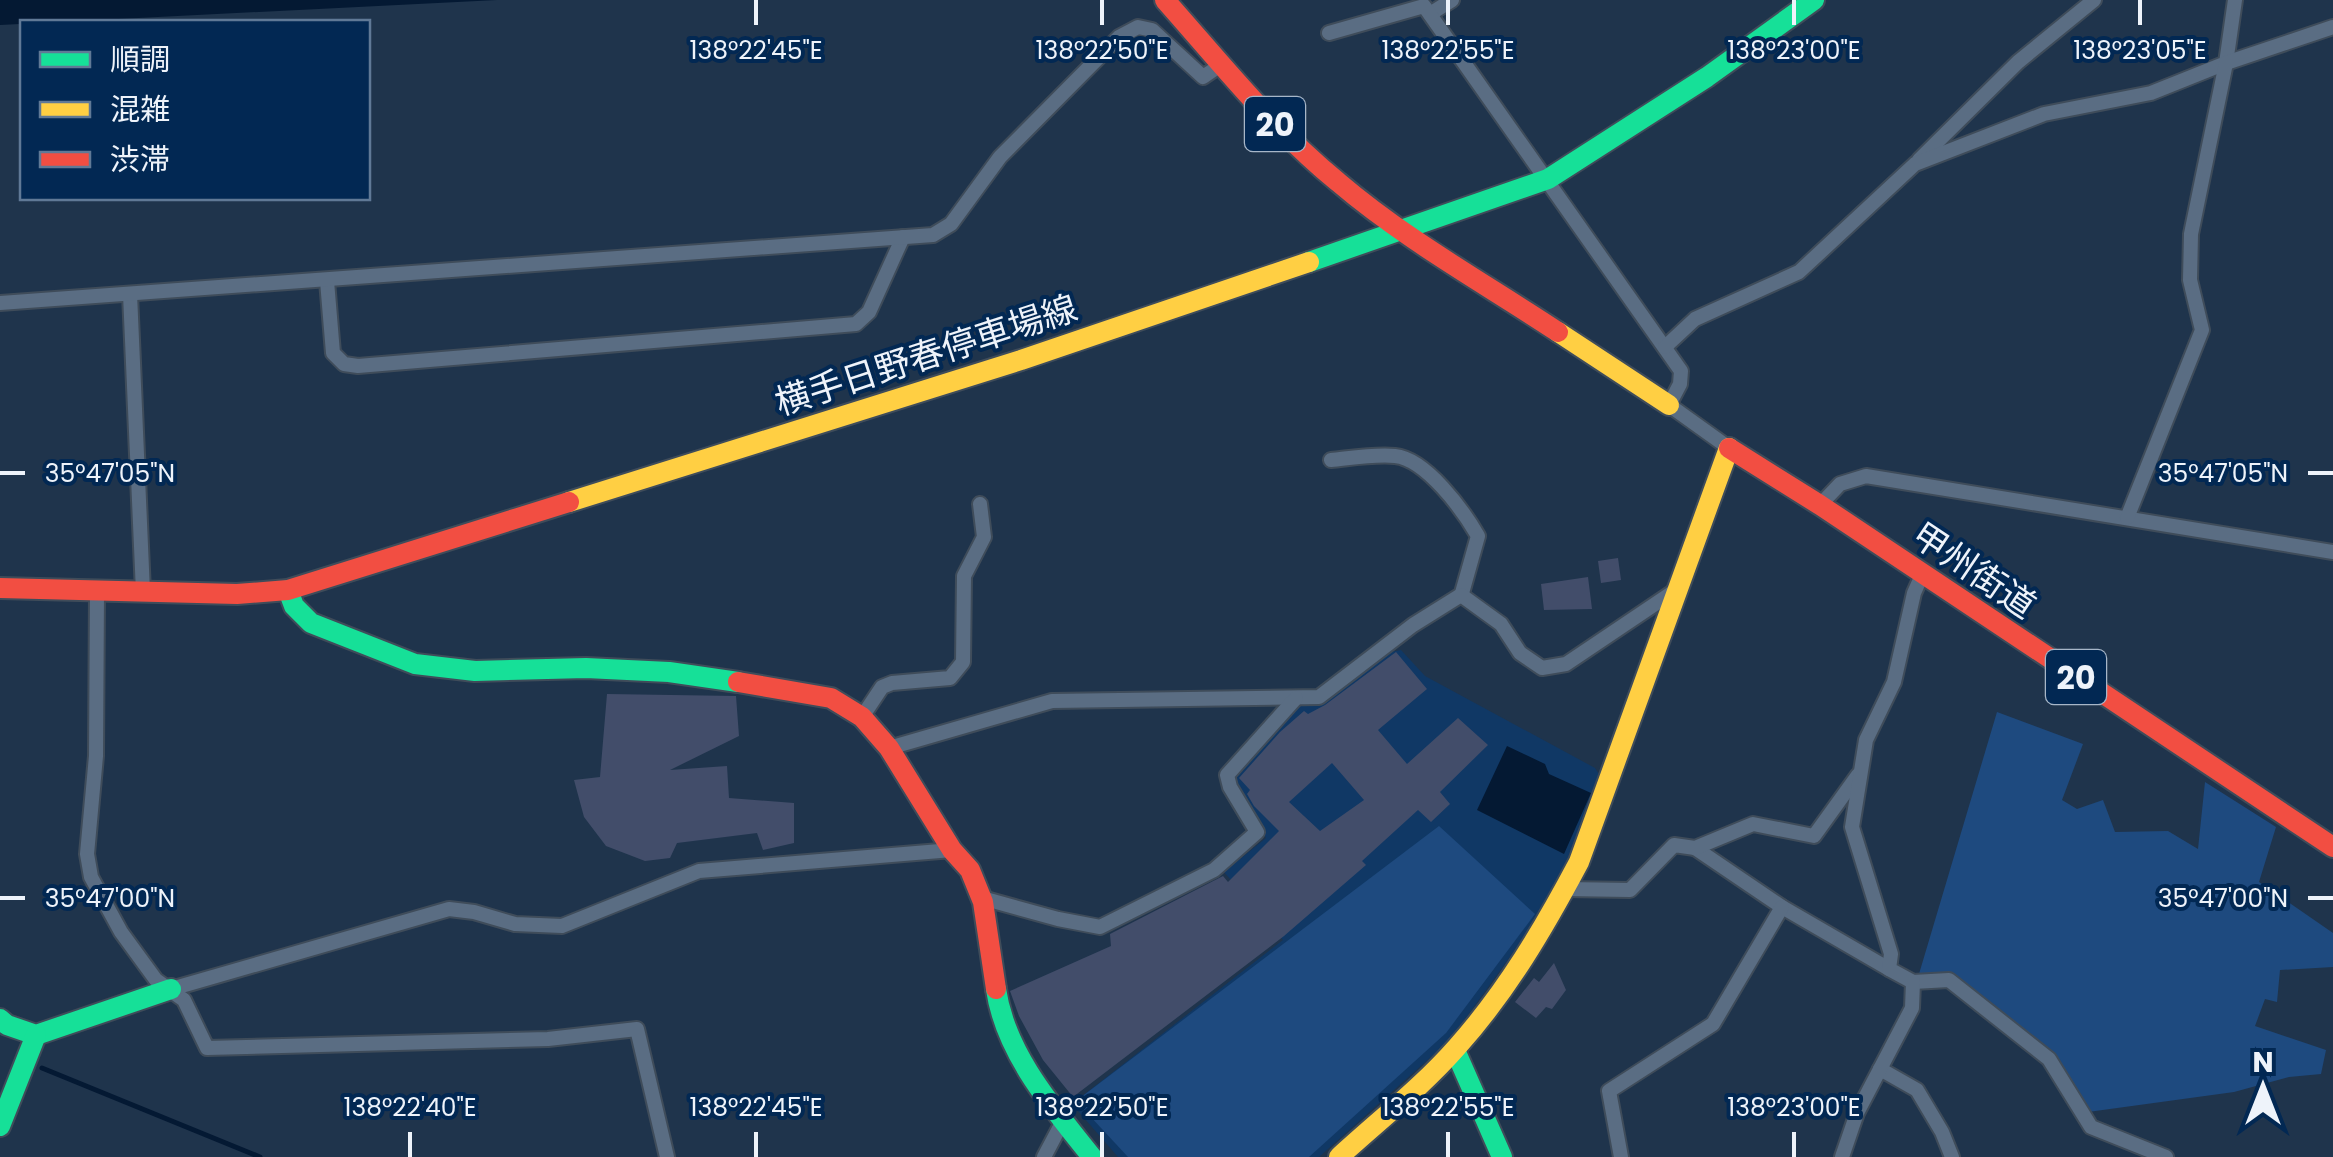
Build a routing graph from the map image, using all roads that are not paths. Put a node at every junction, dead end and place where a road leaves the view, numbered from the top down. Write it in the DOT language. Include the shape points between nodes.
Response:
graph roads {
  1 [pos="1165,0"];
  2 [pos="1452,0"];
  3 [pos="1814,0"];
  4 [pos="2094,0"];
  5 [pos="2235,0"];
  6 [pos="1430,14"];
  7 [pos="2333,27"];
  8 [pos="1329,32"];
  9 [pos="1222,64"];
  10 [pos="2226,64"];
  11 [pos="1914,164"];
  12 [pos="1548,179"];
  13 [pos="1400,232"];
  14 [pos="904,237"];
  15 [pos="327,281"];
  16 [pos="130,294"];
  17 [pos="0,303"];
  18 [pos="1665,347"];
  19 [pos="1669,406"];
  20 [pos="1728,448"];
  21 [pos="1331,460"];
  22 [pos="980,504"];
  23 [pos="1820,504"];
  24 [pos="2127,518"];
  25 [pos="2333,552"];
  26 [pos="1922,575"];
  27 [pos="0,588"];
  28 [pos="1678,588"];
  29 [pos="288,590"];
  30 [pos="97,591"];
  31 [pos="143,592"];
  32 [pos="1462,593"];
  33 [pos="1296,698"];
  34 [pos="862,717"];
  35 [pos="889,748"];
  36 [pos="1859,774"];
  37 [pos="2333,847"];
  38 [pos="1696,848"];
  39 [pos="952,850"];
  40 [pos="1565,889"];
  41 [pos="982,898"];
  42 [pos="1782,908"];
  43 [pos="1889,969"];
  44 [pos="1913,982"];
  45 [pos="171,989"];
  46 [pos="0,1019"];
  47 [pos="36,1035"];
  48 [pos="1455,1050"];
  49 [pos="1880,1069"];
  50 [pos="1063,1121"];
  51 [pos="0,1126"];
  52 [pos="667,1157"];
  53 [pos="1044,1157"];
  54 [pos="1092,1157"];
  55 [pos="1339,1157"];
  56 [pos="1502,1157"];
  57 [pos="1621,1157"];
  58 [pos="1842,1157"];
  59 [pos="1952,1157"];
  60 [pos="2166,1157"];
  1 -- 9 [label="main road, 20"];
  2 -- 6 [label="street"];
  3 -- 12 [label="main road, 横手日野春停車場線"];
  4 -- 11 [label="street" via="2018,62"];
  5 -- 10 [label="street"];
  6 -- 8 [label="street" via="1424,6"];
  6 -- 12 [label="street"];
  7 -- 10 [label="street"];
  9 -- 13 [label="main road, 20" via="1277,126"];
  9 -- 14 [label="street" via="1203,77 1152,30 1119,37 1000,157 951,224 933,235"];
  10 -- 11 [label="street" via="2152,94 2044,114"];
  10 -- 24 [label="street" via="2191,234 2190,280 2202,330"];
  11 -- 18 [label="street" via="1799,272 1695,319"];
  12 -- 13 [label="main road, 横手日野春停車場線"];
  12 -- 18 [label="street"];
  13 -- 19 [label="main road, 20"];
  13 -- 29 [label="main road, 横手日野春停車場線" via="1021,360"];
  14 -- 15 [label="street"];
  14 -- 15 [label="street" via="869,312 856,324 377,365 344,364 333,353"];
  15 -- 16 [label="street"];
  16 -- 17 [label="street"];
  16 -- 31 [label="street"];
  18 -- 19 [label="street" via="1681,371"];
  19 -- 20 [label="street"];
  20 -- 23 [label="main road, 甲州街道 / 20"];
  20 -- 28 [label="main road"];
  21 -- 32 [label="street" via="1396,456 1416,464 1464,511 1478,536"];
  22 -- 34 [label="street" via="984,537 964,576 963,662 950,678 882,687"];
  23 -- 24 [label="street" via="1840,484 1866,476"];
  23 -- 26 [label="main road, 甲州街道 / 20"];
  24 -- 25 [label="street"];
  26 -- 36 [label="street" via="1894,682 1866,740"];
  26 -- 37 [label="main road, 甲州街道 / 20"];
  27 -- 30 [label="main road, 横手日野春停車場線"];
  28 -- 33 [label="street" via="1566,664 1542,668 1520,654 1502,624 1461,595 1319,698"];
  28 -- 40 [label="main road"];
  29 -- 31 [label="main road, 横手日野春停車場線"];
  29 -- 34 [label="main road" via="311,623 415,664 475,671 669,672 831,698"];
  30 -- 31 [label="main road, 横手日野春停車場線"];
  30 -- 45 [label="street" via="91,878 121,932 156,980"];
  33 -- 35 [label="street" via="1052,702"];
  33 -- 41 [label="street" via="1227,775 1257,832 1214,870 1100,927"];
  34 -- 35 [label="main road"];
  35 -- 39 [label="main road"];
  36 -- 38 [label="street" via="1814,836 1753,824"];
  36 -- 43 [label="street" via="1852,827 1891,954"];
  38 -- 40 [label="street" via="1674,845 1630,890"];
  38 -- 42 [label="street"];
  39 -- 41 [label="main road"];
  39 -- 45 [label="street" via="699,871 562,926 514,924 449,909"];
  40 -- 48 [label="main road" via="1504,990"];
  41 -- 50 [label="main road" via="999,1010 1039,1092"];
  42 -- 43 [label="street"];
  42 -- 57 [label="street" via="1713,1024 1609,1092"];
  43 -- 44 [label="street"];
  44 -- 49 [label="street" via="1912,1008"];
  44 -- 60 [label="street" via="1949,980 2048,1059 2092,1127"];
  45 -- 47 [label="main road"];
  45 -- 52 [label="street" via="184,1000 207,1048 548,1039 638,1029"];
  46 -- 47 [label="main road"];
  47 -- 51 [label="main road"];
  48 -- 55 [label="main road"];
  48 -- 56 [label="main road"];
  49 -- 58 [label="street"];
  49 -- 59 [label="street" via="1916,1090"];
  50 -- 53 [label="street"];
  50 -- 54 [label="main road"];
}
